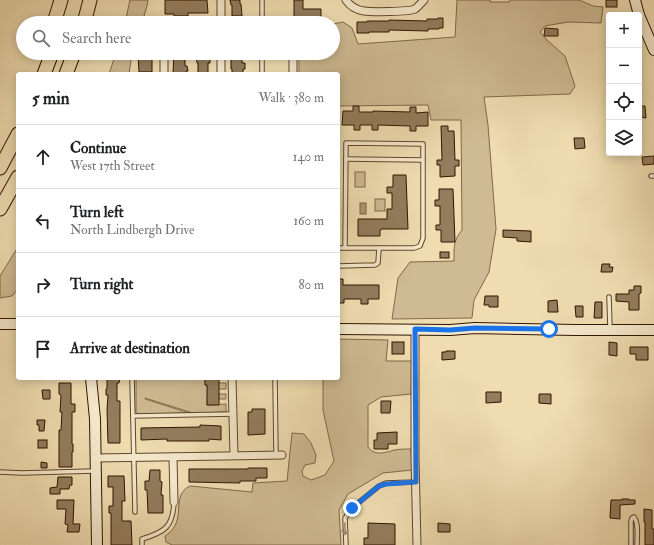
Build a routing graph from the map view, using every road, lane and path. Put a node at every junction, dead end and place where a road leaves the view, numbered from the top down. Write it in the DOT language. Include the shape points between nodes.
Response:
graph roads {
  1 [pos="61,0"];
  2 [pos="70,0"];
  3 [pos="90,0"];
  4 [pos="221,0"];
  5 [pos="262,0"];
  6 [pos="346,0"];
  7 [pos="424,0"];
  8 [pos="635,0"];
  9 [pos="638,12"];
  10 [pos="56,16"];
  11 [pos="65,16"];
  12 [pos="86,16"];
  13 [pos="221,16"];
  14 [pos="262,16"];
  15 [pos="642,22"];
  16 [pos="654,50"];
  17 [pos="42,60"];
  18 [pos="49,60"];
  19 [pos="71,60"];
  20 [pos="164,60"];
  21 [pos="221,60"];
  22 [pos="262,60"];
  23 [pos="293,60"];
  24 [pos="40,72"];
  25 [pos="45,72"];
  26 [pos="67,72"];
  27 [pos="164,72"];
  28 [pos="221,72"];
  29 [pos="262,72"];
  30 [pos="293,72"];
  31 [pos="16,138"];
  32 [pos="346,159"];
  33 [pos="423,160"];
  34 [pos="0,168"];
  35 [pos="16,181"];
  36 [pos="0,209"];
  37 [pos="340,248"];
  38 [pos="345,248"];
  39 [pos="379,248"];
  40 [pos="340,266"];
  41 [pos="609,297"];
  42 [pos="0,324"];
  43 [pos="16,324"];
  44 [pos="340,329"];
  45 [pos="415,329"];
  46 [pos="610,330"];
  47 [pos="654,330"];
  48 [pos="91,380"];
  49 [pos="132,380"];
  50 [pos="232,380"];
  51 [pos="275,380"];
  52 [pos="233,414"];
  53 [pos="133,416"];
  54 [pos="234,455"];
  55 [pos="279,455"];
  56 [pos="134,457"];
  57 [pos="173,457"];
  58 [pos="96,458"];
  59 [pos="96,471"];
  60 [pos="0,472"];
  61 [pos="416,482"];
  62 [pos="174,502"];
  63 [pos="135,512"];
  64 [pos="97,545"];
  65 [pos="142,545"];
  66 [pos="346,545"];
  67 [pos="417,545"];
  68 [pos="631,545"];
  69 [pos="637,545"];
  1 -- 10 [label="highway"];
  2 -- 11 [label="highway"];
  3 -- 12 [label="highway"];
  4 -- 13 [label="street"];
  5 -- 14 [label="lane"];
  6 -- 7 [label="street" via="356,9 364,11 405,11 415,9"];
  8 -- 9 [label="main road"];
  15 -- 16 [label="main road"];
  17 -- 24 [label="highway"];
  18 -- 25 [label="highway"];
  19 -- 26 [label="highway"];
  20 -- 27 [label="street"];
  21 -- 28 [label="street"];
  22 -- 29 [label="lane"];
  23 -- 30 [label="street"];
  31 -- 34 [label="highway"];
  32 -- 33 [label="lane"];
  32 -- 33 [label="lane" via="346,142 423,144"];
  32 -- 38 [label="lane"];
  33 -- 39 [label="lane" via="423,238 420,246"];
  35 -- 36 [label="highway"];
  37 -- 38 [label="lane"];
  38 -- 39 [label="lane"];
  39 -- 40 [label="lane" via="378,263 375,265"];
  41 -- 46 [label="lane"];
  42 -- 43 [label="main road"];
  44 -- 45 [label="main road"];
  45 -- 46 [label="main road"];
  45 -- 61 [label="street"];
  46 -- 47 [label="main road"];
  48 -- 58 [label="main road"];
  49 -- 53 [label="lane"];
  50 -- 52 [label="street"];
  51 -- 55 [label="lane"];
  52 -- 53 [label="lane"];
  52 -- 54 [label="street"];
  53 -- 56 [label="lane"];
  54 -- 55 [label="street"];
  54 -- 57 [label="street"];
  56 -- 57 [label="street"];
  56 -- 58 [label="street"];
  56 -- 63 [label="lane"];
  57 -- 62 [label="street"];
  58 -- 59 [label="main road"];
  59 -- 60 [label="lane"];
  59 -- 64 [label="main road"];
  61 -- 66 [label="lane, one-way" via="379,486 352,508 345,518"];
  61 -- 67 [label="street"];
  62 -- 65 [label="lane" via="169,524 160,532 142,539"];
  68 -- 69 [label="lane" via="631,520 634,518 637,524"];
}
